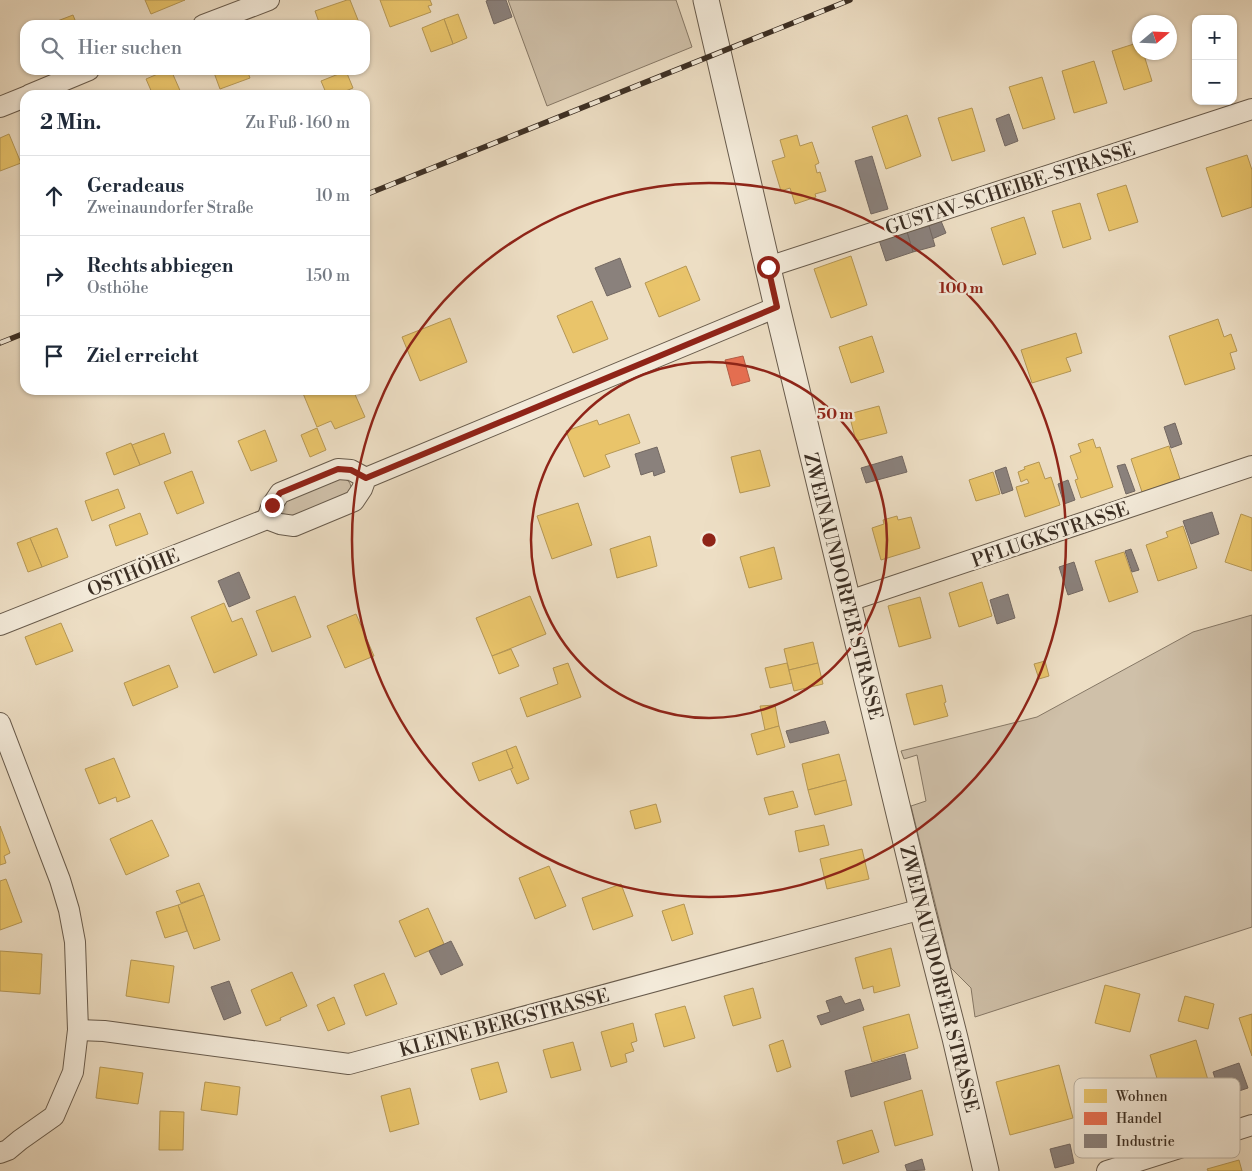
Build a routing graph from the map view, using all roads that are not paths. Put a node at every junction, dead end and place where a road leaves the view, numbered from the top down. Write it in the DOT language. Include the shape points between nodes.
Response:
graph roads {
  1 [pos="269,0"];
  2 [pos="706,0"];
  3 [pos="216,20"];
  4 [pos="77,75"];
  5 [pos="41,90"];
  6 [pos="20,99"];
  7 [pos="0,107"];
  8 [pos="1252,109"];
  9 [pos="768,267"];
  10 [pos="777,307"];
  11 [pos="1252,466"];
  12 [pos="366,478"];
  13 [pos="267,519"];
  14 [pos="848,601"];
  15 [pos="0,625"];
  16 [pos="0,723"];
  17 [pos="922,909"];
  18 [pos="78,1030"];
  19 [pos="1252,1125"];
  20 [pos="1240,1129"];
  21 [pos="0,1153"];
  22 [pos="1148,1158"];
  23 [pos="986,1171"];
  24 [pos="1107,1171"];
  1 -- 3 [label="street"];
  2 -- 9 [label="street, ZWEINAUNDORFER STRASSE"];
  4 -- 5 [label="street"];
  6 -- 7 [label="street"];
  8 -- 9 [label="street, GUSTAV-SCHEIBE-STRASSE"];
  9 -- 10 [label="street, ZWEINAUNDORFER STRASSE"];
  10 -- 12 [label="street"];
  10 -- 14 [label="street, ZWEINAUNDORFER STRASSE"];
  11 -- 14 [label="street, PFLUGKSTRASSE"];
  12 -- 13 [label="street" via="354,500 294,526"];
  12 -- 13 [label="street" via="351,470 338,469 280,493"];
  13 -- 15 [label="street, OSTHÖHE"];
  14 -- 17 [label="street, ZWEINAUNDORFER STRASSE"];
  16 -- 18 [label="street" via="69,910 75,942"];
  17 -- 18 [label="street, KLEINE BERGSTRASSE" via="349,1064"];
  17 -- 23 [label="street, ZWEINAUNDORFER STRASSE"];
  18 -- 21 [label="street" via="73,1072 54,1116"];
  19 -- 20 [label="street"];
  22 -- 24 [label="street"];
}
